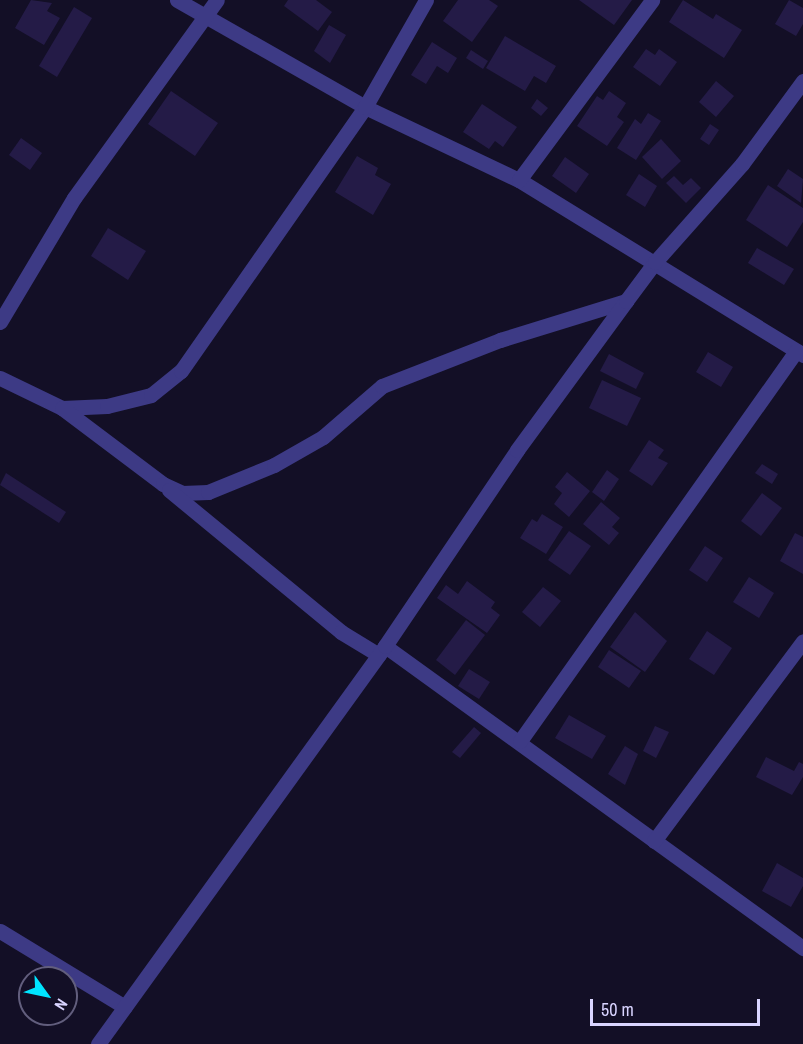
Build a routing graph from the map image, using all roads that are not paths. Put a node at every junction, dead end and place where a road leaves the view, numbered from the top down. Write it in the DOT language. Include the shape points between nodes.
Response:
graph roads {
  1 [pos="177,0"];
  2 [pos="218,0"];
  3 [pos="426,0"];
  4 [pos="652,0"];
  5 [pos="204,15"];
  6 [pos="803,81"];
  7 [pos="365,107"];
  8 [pos="519,180"];
  9 [pos="655,262"];
  10 [pos="626,301"];
  11 [pos="0,322"];
  12 [pos="800,353"];
  13 [pos="0,378"];
  14 [pos="62,408"];
  15 [pos="163,484"];
  16 [pos="803,641"];
  17 [pos="382,650"];
  18 [pos="520,741"];
  19 [pos="654,841"];
  20 [pos="0,931"];
  21 [pos="803,948"];
  22 [pos="125,1007"];
  23 [pos="98,1044"];
  1 -- 5 [label="street"];
  2 -- 5 [label="street"];
  3 -- 7 [label="street"];
  4 -- 8 [label="street"];
  5 -- 7 [label="street"];
  5 -- 11 [label="street" via="74,198"];
  6 -- 9 [label="street" via="742,164"];
  7 -- 8 [label="street"];
  7 -- 14 [label="street" via="181,371 151,395 107,406"];
  8 -- 9 [label="street"];
  9 -- 10 [label="street"];
  9 -- 12 [label="street"];
  10 -- 15 [label="street" via="500,339 382,386 323,437 234,483 208,492 182,493"];
  10 -- 17 [label="street" via="517,450"];
  12 -- 18 [label="street"];
  13 -- 14 [label="street"];
  14 -- 15 [label="street"];
  15 -- 17 [label="street" via="341,632"];
  16 -- 19 [label="street"];
  17 -- 18 [label="street"];
  17 -- 22 [label="street"];
  18 -- 19 [label="street"];
  19 -- 21 [label="street"];
  20 -- 22 [label="street"];
  22 -- 23 [label="street"];
}
